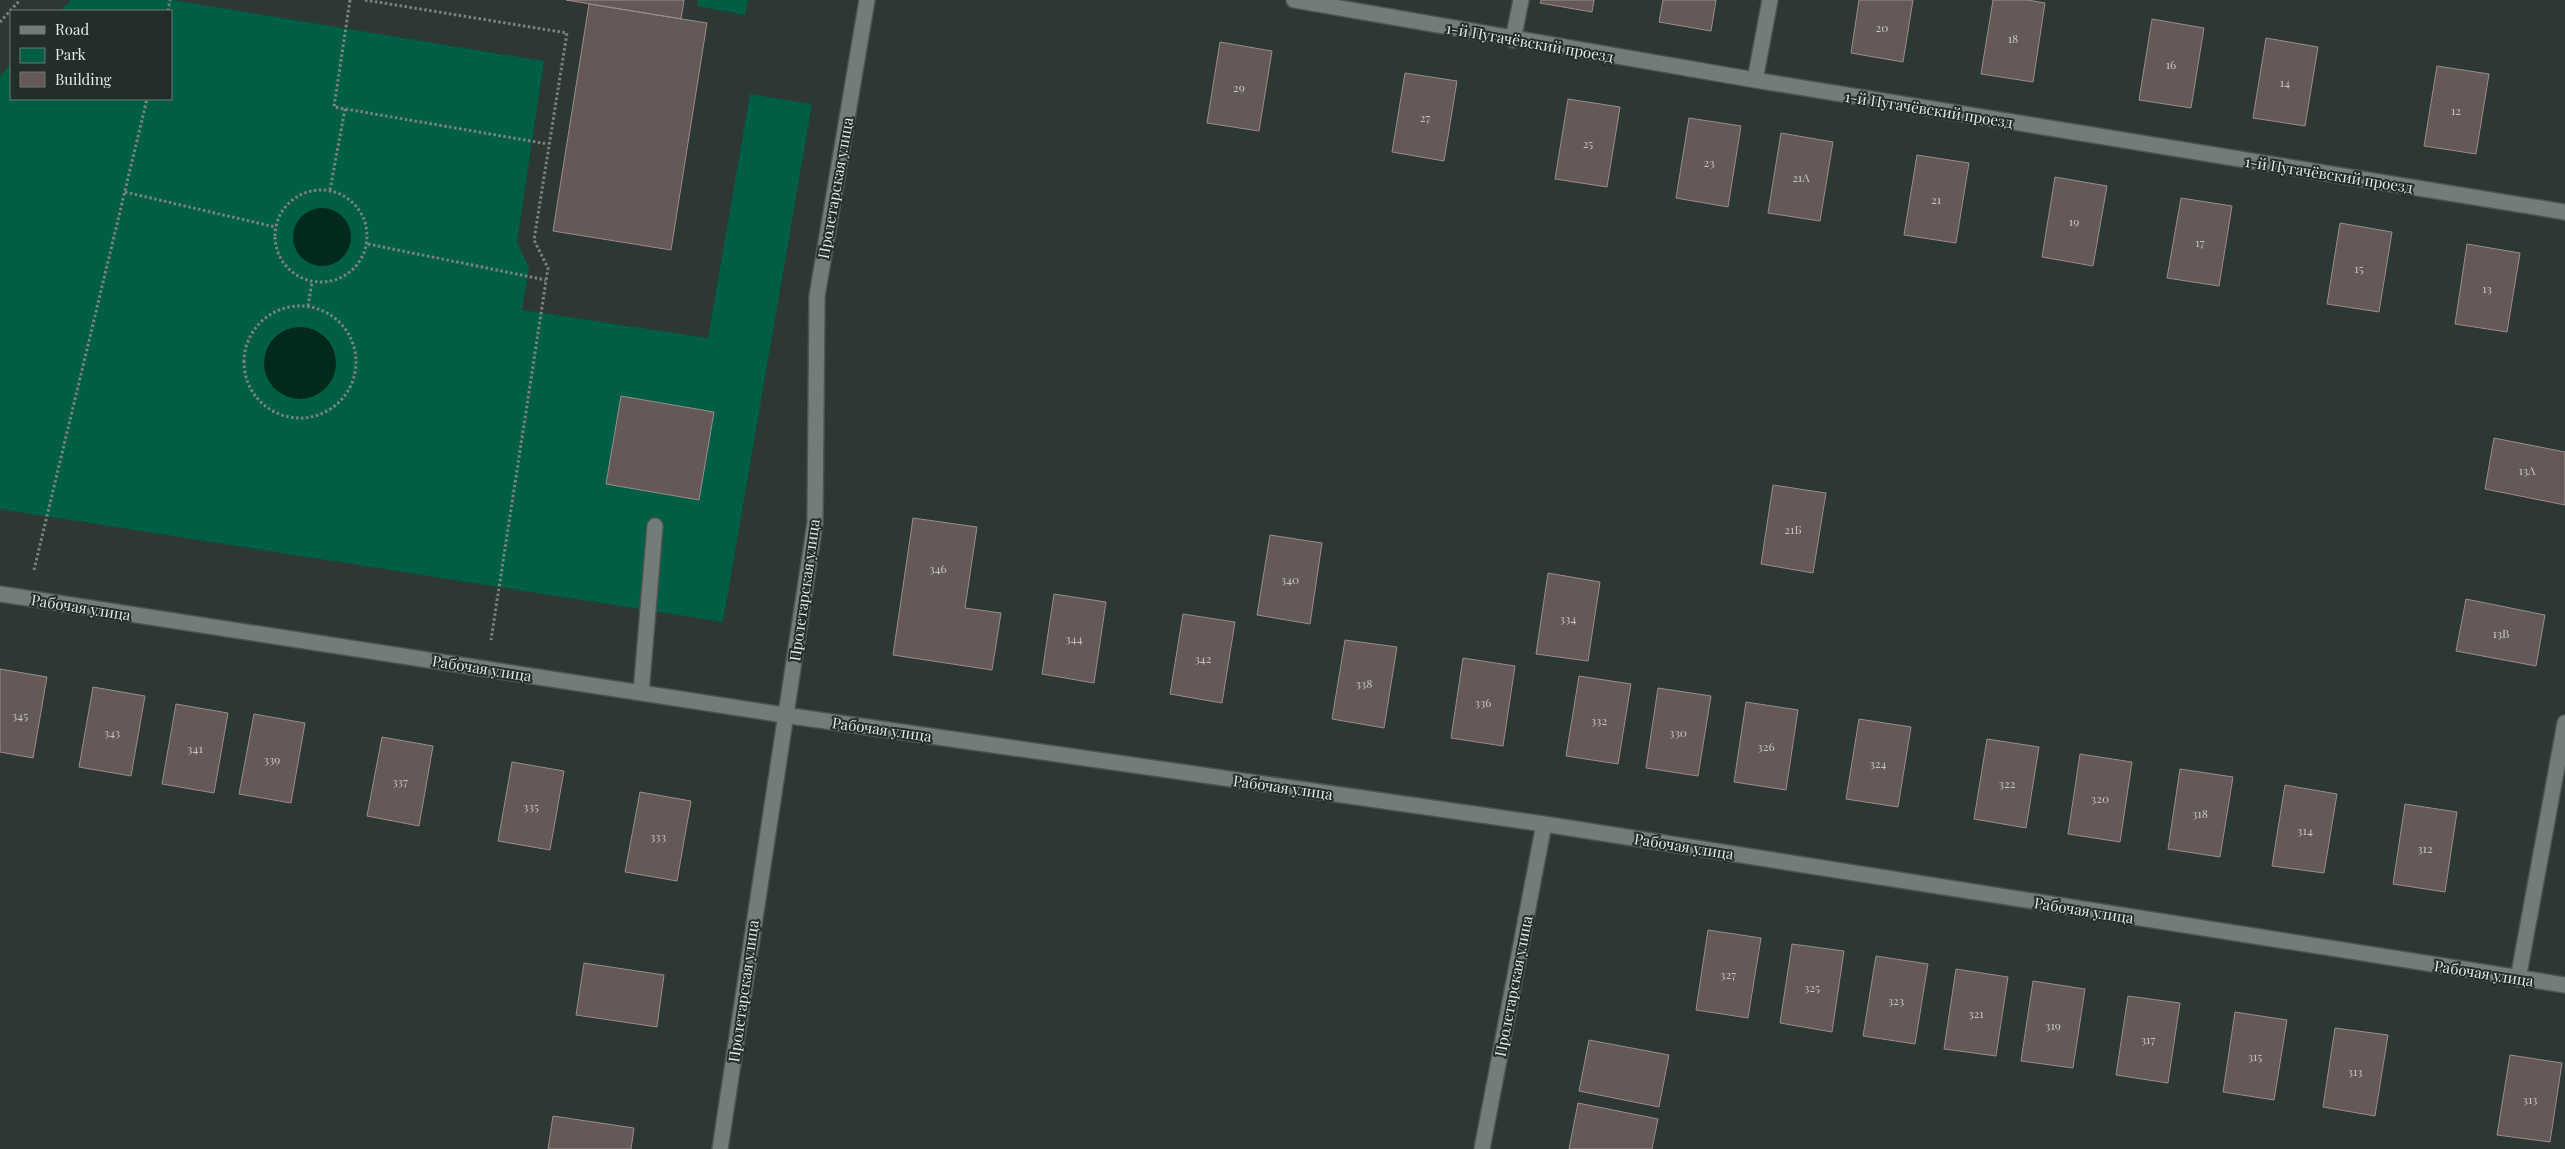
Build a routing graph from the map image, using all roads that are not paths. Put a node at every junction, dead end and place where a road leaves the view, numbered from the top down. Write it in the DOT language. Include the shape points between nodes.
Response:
graph roads {
  1 [pos="867,0"];
  2 [pos="1294,0"];
  3 [pos="1521,0"];
  4 [pos="1770,0"];
  5 [pos="1513,40"];
  6 [pos="1755,80"];
  7 [pos="2565,212"];
  8 [pos="655,526"];
  9 [pos="0,594"];
  10 [pos="641,693"];
  11 [pos="784,715"];
  12 [pos="2565,724"];
  13 [pos="1544,824"];
  14 [pos="2518,979"];
  15 [pos="2565,985"];
  16 [pos="720,1149"];
  17 [pos="1482,1149"];
  1 -- 11 [label="street, Пролетарская улица" via="817,296 815,523"];
  2 -- 5 [label="street, 1-й Пугачёвский проезд"];
  3 -- 5 [label="street"];
  4 -- 6 [label="street"];
  5 -- 6 [label="street, 1-й Пугачёвский проезд"];
  6 -- 7 [label="street, 1-й Пугачёвский проезд"];
  8 -- 10 [label="street"];
  9 -- 10 [label="street, Рабочая улица"];
  10 -- 11 [label="street, Рабочая улица"];
  11 -- 13 [label="street, Рабочая улица"];
  11 -- 16 [label="street, Пролетарская улица"];
  12 -- 14 [label="street"];
  13 -- 14 [label="street, Рабочая улица"];
  13 -- 17 [label="street, Пролетарская улица"];
  14 -- 15 [label="street, Рабочая улица"];
}
